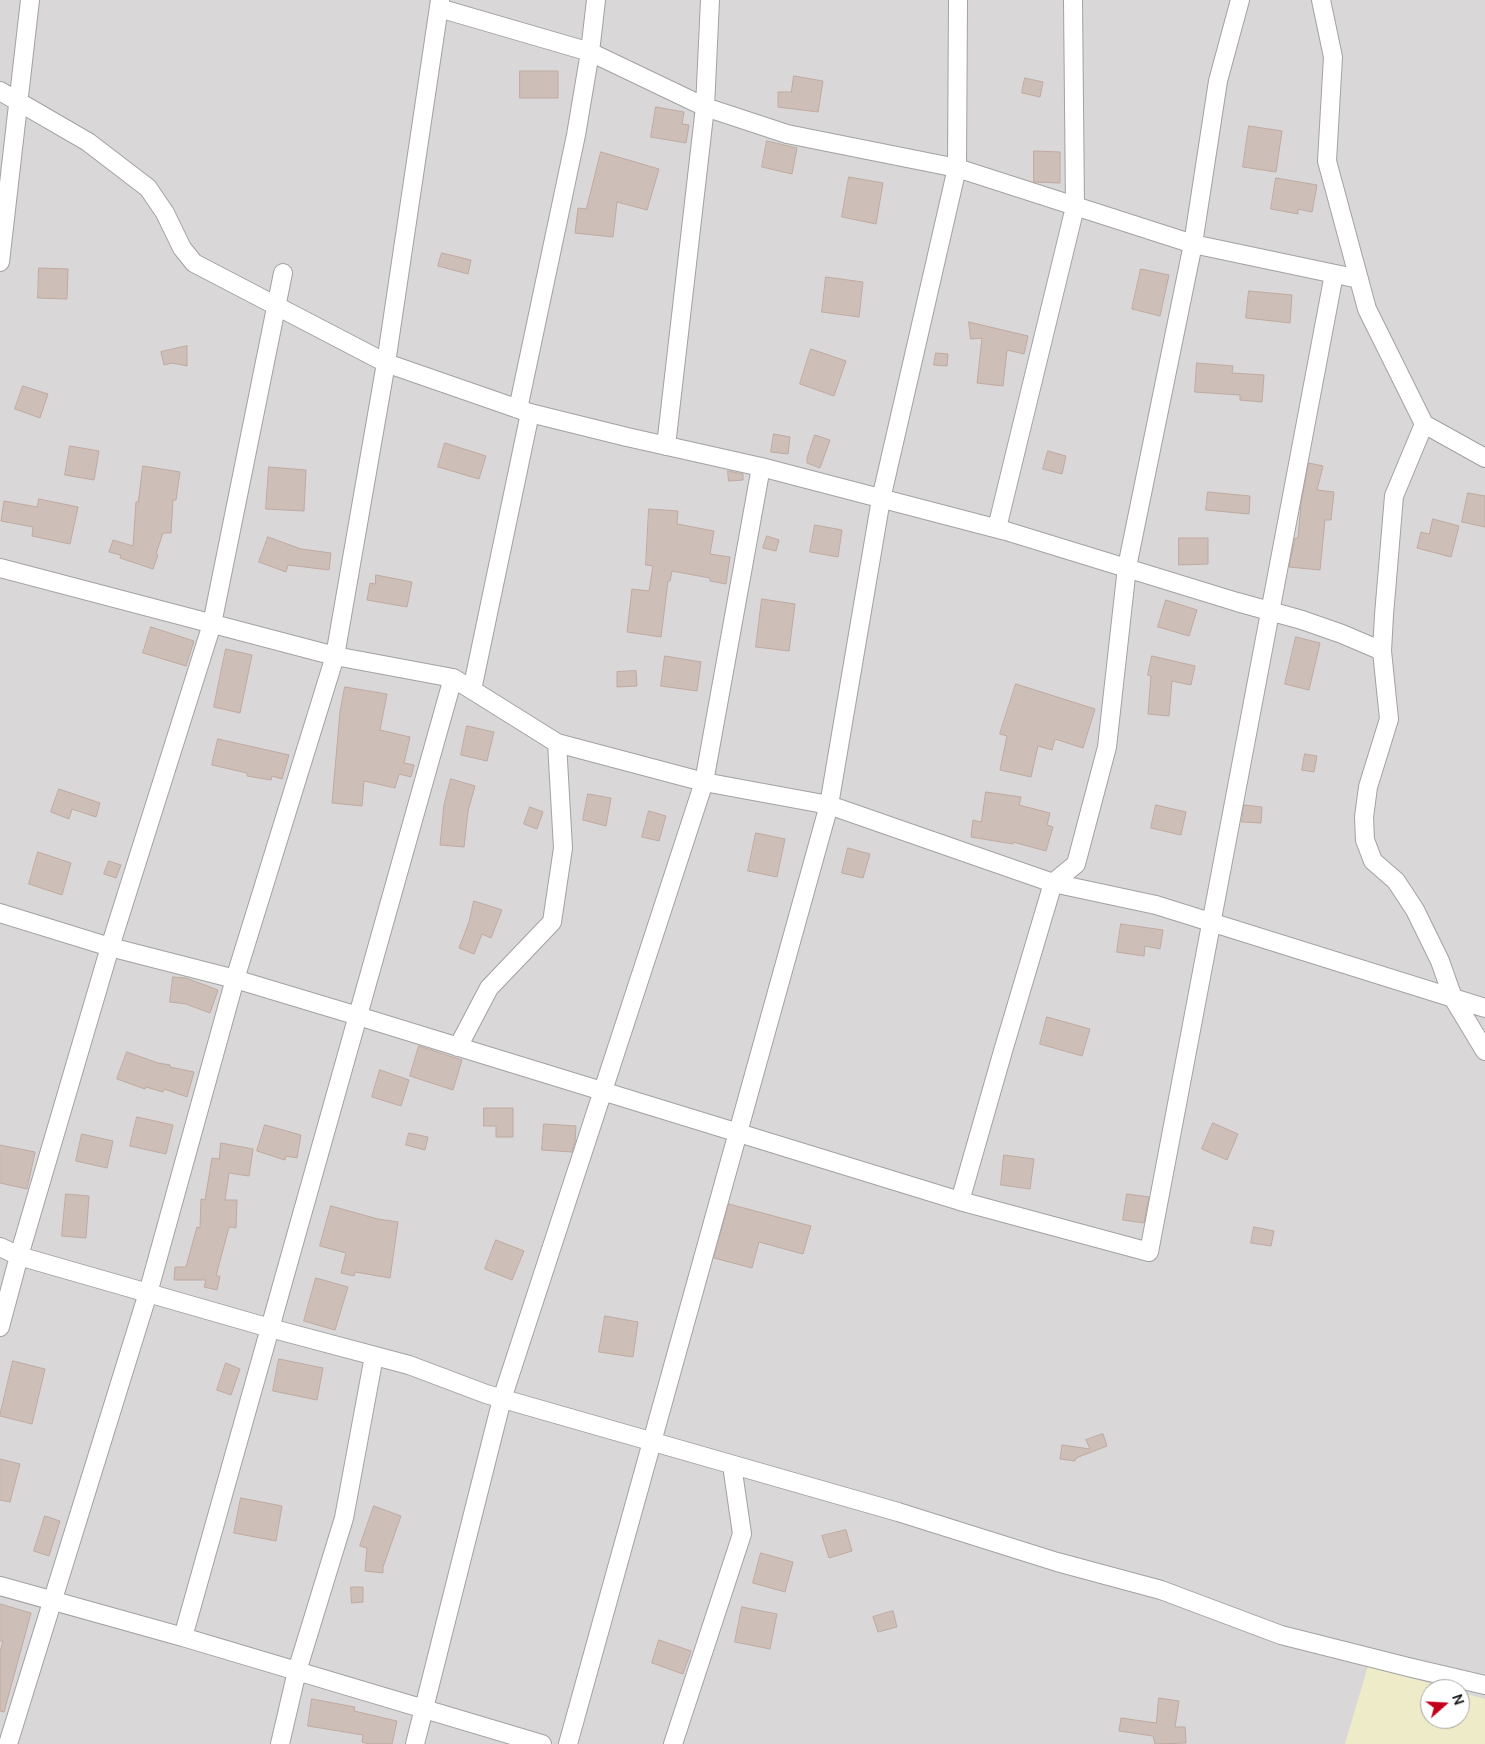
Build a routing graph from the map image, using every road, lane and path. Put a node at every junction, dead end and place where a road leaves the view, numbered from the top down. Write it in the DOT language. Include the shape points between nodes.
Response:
graph roads {
  1 [pos="30,0"];
  2 [pos="596,0"];
  3 [pos="710,0"];
  4 [pos="958,0"];
  5 [pos="1073,0"];
  6 [pos="1240,0"];
  7 [pos="1321,0"];
  8 [pos="440,4"];
  9 [pos="590,52"];
  10 [pos="0,91"];
  11 [pos="18,102"];
  12 [pos="705,107"];
  13 [pos="957,168"];
  14 [pos="1076,207"];
  15 [pos="1193,244"];
  16 [pos="0,262"];
  17 [pos="283,273"];
  18 [pos="1334,274"];
  19 [pos="1359,279"];
  20 [pos="276,306"];
  21 [pos="386,363"];
  22 [pos="524,411"];
  23 [pos="1424,424"];
  24 [pos="666,446"];
  25 [pos="1485,458"];
  26 [pos="761,467"];
  27 [pos="881,498"];
  28 [pos="997,528"];
  29 [pos="1127,567"];
  30 [pos="0,568"];
  31 [pos="1270,611"];
  32 [pos="212,624"];
  33 [pos="1382,651"];
  34 [pos="335,656"];
  35 [pos="452,678"];
  36 [pos="472,690"];
  37 [pos="558,743"];
  38 [pos="704,782"];
  39 [pos="829,805"];
  40 [pos="1053,883"];
  41 [pos="0,913"];
  42 [pos="1212,922"];
  43 [pos="110,947"];
  44 [pos="235,979"];
  45 [pos="1454,998"];
  46 [pos="1485,1008"];
  47 [pos="358,1016"];
  48 [pos="458,1047"];
  49 [pos="1485,1050"];
  50 [pos="603,1091"];
  51 [pos="738,1132"];
  52 [pos="960,1201"];
  53 [pos="0,1247"];
  54 [pos="19,1256"];
  55 [pos="148,1293"];
  56 [pos="0,1327"];
  57 [pos="270,1328"];
  58 [pos="374,1356"];
  59 [pos="502,1399"];
  60 [pos="652,1442"];
  61 [pos="732,1465"];
  62 [pos="0,1586"];
  63 [pos="53,1601"];
  64 [pos="183,1637"];
  65 [pos="297,1671"];
  66 [pos="1485,1685"];
  67 [pos="424,1709"];
  68 [pos="8,1744"];
  69 [pos="280,1744"];
  70 [pos="415,1744"];
  71 [pos="542,1744"];
  72 [pos="568,1744"];
  73 [pos="673,1744"];
  1 -- 11 [label="street"];
  2 -- 9 [label="street"];
  3 -- 12 [label="street"];
  4 -- 13 [label="street"];
  5 -- 14 [label="street"];
  6 -- 15 [label="street" via="1218,82"];
  7 -- 19 [label="street" via="1332,57 1327,162"];
  8 -- 9 [label="street"];
  8 -- 21 [label="street"];
  9 -- 12 [label="street"];
  9 -- 22 [label="street"];
  10 -- 11 [label="street"];
  11 -- 16 [label="street"];
  11 -- 20 [label="street" via="88,142 148,188 194,264"];
  12 -- 13 [label="street" via="787,134"];
  12 -- 24 [label="street"];
  13 -- 14 [label="street"];
  13 -- 27 [label="street"];
  14 -- 15 [label="street"];
  14 -- 28 [label="street"];
  15 -- 18 [label="street"];
  15 -- 29 [label="street"];
  17 -- 20 [label="street"];
  18 -- 19 [label="street"];
  18 -- 31 [label="street"];
  19 -- 23 [label="street" via="1367,309"];
  20 -- 21 [label="street"];
  20 -- 32 [label="street"];
  21 -- 22 [label="street"];
  21 -- 34 [label="street"];
  22 -- 24 [label="street"];
  22 -- 36 [label="street"];
  23 -- 25 [label="street"];
  23 -- 33 [label="street" via="1394,496"];
  24 -- 26 [label="street"];
  26 -- 27 [label="street"];
  26 -- 38 [label="street"];
  27 -- 28 [label="street"];
  27 -- 39 [label="street"];
  28 -- 29 [label="street"];
  29 -- 31 [label="street"];
  29 -- 40 [label="street" via="1107,747 1076,864"];
  30 -- 32 [label="street"];
  31 -- 33 [label="street" via="1342,634"];
  31 -- 42 [label="street"];
  32 -- 34 [label="street"];
  32 -- 43 [label="street"];
  33 -- 45 [label="street" via="1390,719 1368,787 1365,840 1373,861 1396,881 1415,910"];
  34 -- 35 [label="street"];
  34 -- 44 [label="street"];
  35 -- 36 [label="street"];
  35 -- 47 [label="street"];
  36 -- 37 [label="street"];
  37 -- 38 [label="street"];
  37 -- 48 [label="street" via="563,848 552,922 489,988"];
  38 -- 39 [label="street"];
  38 -- 50 [label="street"];
  39 -- 40 [label="street"];
  39 -- 51 [label="street"];
  40 -- 42 [label="street" via="1156,905"];
  40 -- 52 [label="street"];
  41 -- 43 [label="street"];
  42 -- 45 [label="street"];
  42 -- 52 [label="street" via="1149,1252"];
  43 -- 44 [label="street"];
  43 -- 54 [label="street"];
  44 -- 47 [label="street"];
  44 -- 55 [label="street"];
  45 -- 46 [label="street"];
  45 -- 49 [label="street"];
  47 -- 48 [label="street"];
  47 -- 57 [label="street"];
  48 -- 50 [label="street"];
  50 -- 51 [label="street"];
  50 -- 59 [label="street"];
  51 -- 52 [label="street"];
  51 -- 60 [label="street"];
  53 -- 54 [label="street"];
  54 -- 55 [label="street"];
  54 -- 56 [label="street"];
  55 -- 57 [label="street"];
  55 -- 63 [label="street"];
  57 -- 58 [label="street"];
  57 -- 64 [label="street"];
  58 -- 59 [label="street" via="409,1365"];
  58 -- 65 [label="street" via="344,1518"];
  59 -- 60 [label="street"];
  59 -- 67 [label="street"];
  60 -- 61 [label="street"];
  60 -- 72 [label="street"];
  61 -- 66 [label="street" via="1161,1590 1281,1635"];
  61 -- 73 [label="street" via="742,1534"];
  62 -- 63 [label="street"];
  63 -- 64 [label="street"];
  63 -- 68 [label="street"];
  64 -- 65 [label="street"];
  65 -- 67 [label="street"];
  65 -- 69 [label="street"];
  67 -- 70 [label="street"];
  67 -- 71 [label="street"];
}
